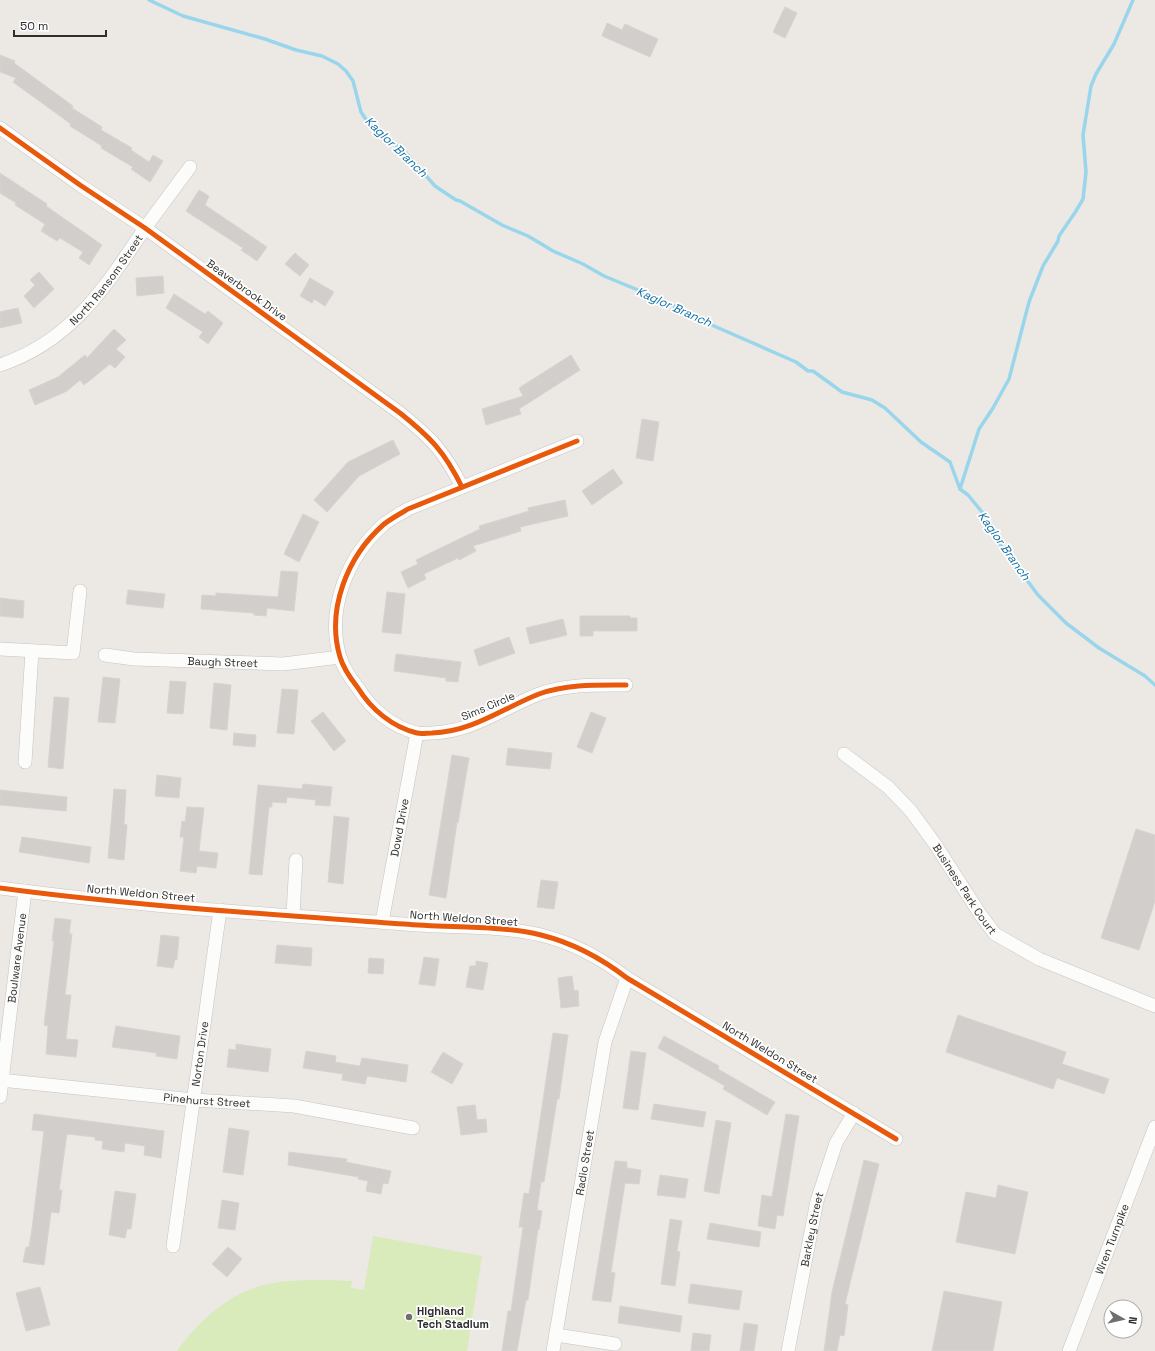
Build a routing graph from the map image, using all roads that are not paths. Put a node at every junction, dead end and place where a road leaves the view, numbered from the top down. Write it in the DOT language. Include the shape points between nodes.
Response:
graph roads {
  1 [pos="0,128"];
  2 [pos="190,168"];
  3 [pos="145,228"];
  4 [pos="0,365"];
  5 [pos="577,441"];
  6 [pos="462,487"];
  7 [pos="80,591"];
  8 [pos="0,649"];
  9 [pos="32,651"];
  10 [pos="104,655"];
  11 [pos="340,657"];
  12 [pos="626,685"];
  13 [pos="417,733"];
  14 [pos="844,754"];
  15 [pos="25,762"];
  16 [pos="296,860"];
  17 [pos="0,888"];
  18 [pos="25,891"];
  19 [pos="220,910"];
  20 [pos="293,915"];
  21 [pos="382,922"];
  22 [pos="627,978"];
  23 [pos="1155,1006"];
  24 [pos="1,1080"];
  25 [pos="0,1097"];
  26 [pos="194,1100"];
  27 [pos="854,1113"];
  28 [pos="1155,1127"];
  29 [pos="412,1128"];
  30 [pos="896,1140"];
  31 [pos="173,1246"];
  32 [pos="556,1335"];
  33 [pos="614,1344"];
  34 [pos="553,1351"];
  35 [pos="788,1351"];
  36 [pos="1069,1351"];
  1 -- 3 [label="street, Beaverbrook Drive"];
  2 -- 3 [label="street, North Ransom Street"];
  3 -- 4 [label="street, North Ransom Street" via="104,289 78,318 47,343"];
  3 -- 6 [label="street, Beaverbrook Drive" via="400,413 424,433 449,462"];
  5 -- 6 [label="street, Sims Circle"];
  6 -- 11 [label="street, Sims Circle" via="408,509 384,525 367,542 344,580 337,608 336,631"];
  7 -- 9 [label="street" via="73,653"];
  8 -- 9 [label="street"];
  9 -- 15 [label="street"];
  10 -- 11 [label="street, Baugh Street" via="134,659 283,664"];
  11 -- 13 [label="street, Sims Circle" via="365,700 389,721"];
  12 -- 13 [label="street, Sims Circle" via="590,684 563,688 540,694 468,727 439,733"];
  13 -- 21 [label="street, Dowd Drive"];
  14 -- 23 [label="street, Business Park Court" via="888,787 911,811 995,934 1038,959"];
  16 -- 20 [label="street"];
  17 -- 18 [label="street, North Weldon Street"];
  18 -- 19 [label="street, North Weldon Street" via="72,898"];
  18 -- 24 [label="street, Boulware Avenue"];
  19 -- 20 [label="street, North Weldon Street"];
  19 -- 26 [label="street, Norton Drive"];
  20 -- 21 [label="street, North Weldon Street"];
  21 -- 22 [label="street, North Weldon Street" via="540,934 577,946"];
  22 -- 27 [label="street, North Weldon Street"];
  22 -- 32 [label="street, Radio Street" via="605,1042"];
  24 -- 25 [label="street, Boulware Avenue"];
  24 -- 26 [label="street, Pinehurst Street"];
  26 -- 29 [label="street, Pinehurst Street" via="294,1106"];
  26 -- 31 [label="street, Norton Drive"];
  27 -- 30 [label="street, North Weldon Street"];
  27 -- 35 [label="street, Barkley Street" via="836,1143 817,1201"];
  28 -- 36 [label="street, Wren Turnpike"];
  32 -- 33 [label="street"];
  32 -- 34 [label="street, Radio Street"];
}
